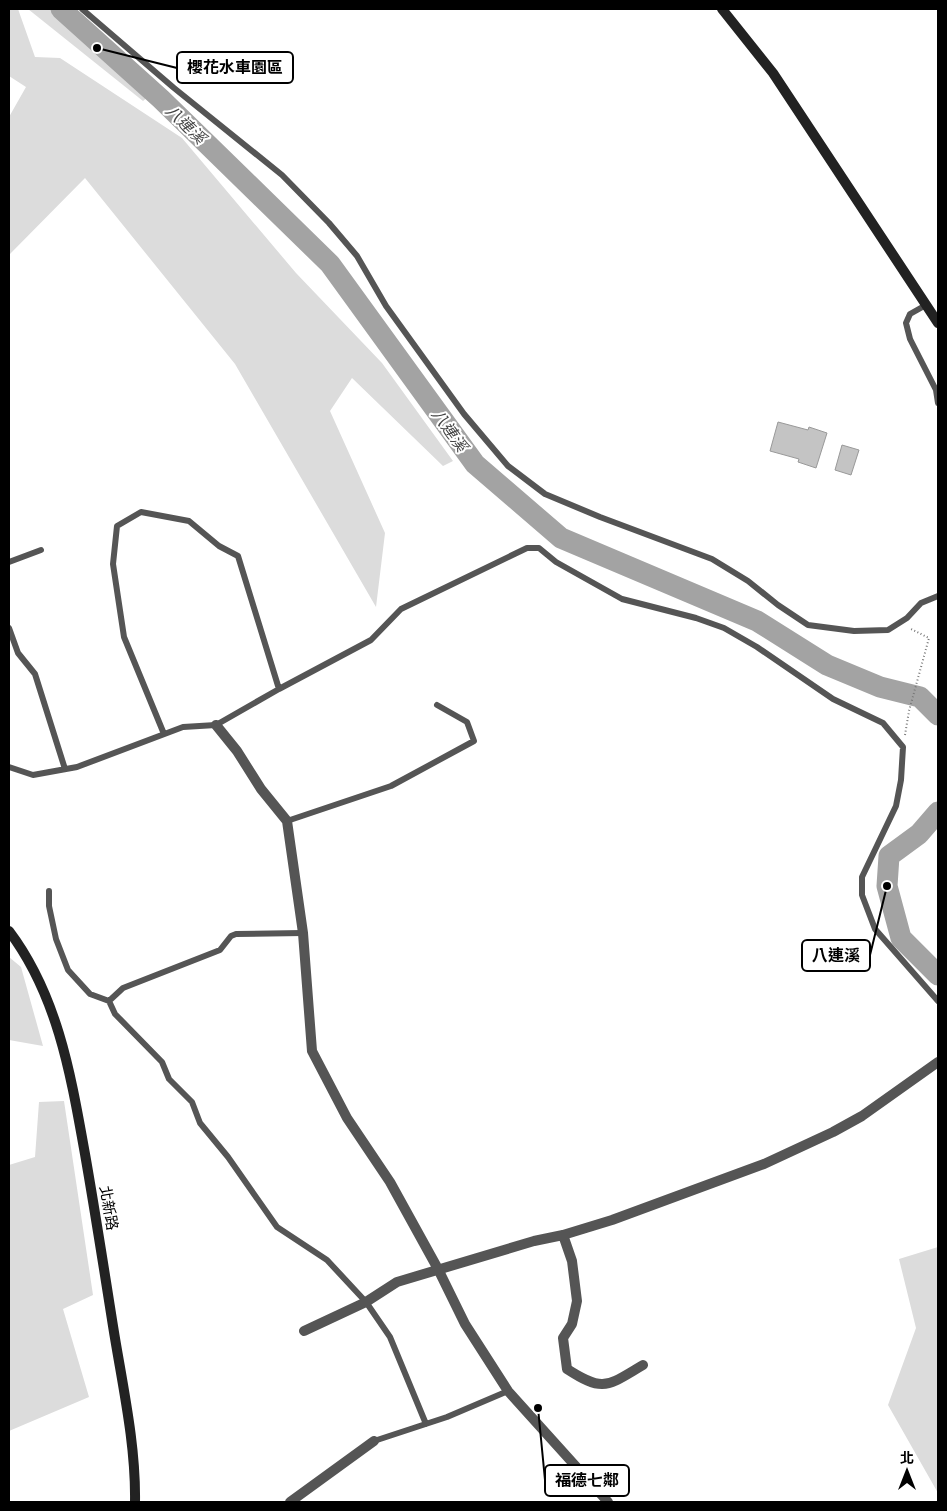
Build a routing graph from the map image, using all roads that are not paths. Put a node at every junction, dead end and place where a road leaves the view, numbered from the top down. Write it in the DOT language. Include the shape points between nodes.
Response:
graph roads {
  1 [pos="82,9"];
  2 [pos="722,9"];
  3 [pos="926,305"];
  4 [pos="938,323"];
  5 [pos="938,403"];
  6 [pos="41,550"];
  7 [pos="9,562"];
  8 [pos="938,596"];
  9 [pos="9,628"];
  10 [pos="279,689"];
  11 [pos="437,705"];
  12 [pos="216,725"];
  13 [pos="164,734"];
  14 [pos="9,766"];
  15 [pos="65,769"];
  16 [pos="287,821"];
  17 [pos="49,892"];
  18 [pos="9,931"];
  19 [pos="303,933"];
  20 [pos="109,1001"];
  21 [pos="938,1001"];
  22 [pos="938,1062"];
  23 [pos="562,1235"];
  24 [pos="438,1269"];
  25 [pos="366,1302"];
  26 [pos="304,1331"];
  27 [pos="643,1365"];
  28 [pos="508,1391"];
  29 [pos="426,1424"];
  30 [pos="374,1440"];
  31 [pos="135,1502"];
  32 [pos="290,1502"];
  33 [pos="608,1502"];
  1 -- 8 [label="lane" via="282,175 329,223 357,256 386,306 464,414 508,466 545,494 712,559 808,625 854,632 888,630 907,618 921,603"];
  2 -- 3 [label="main road" via="773,73"];
  3 -- 4 [label="main road"];
  3 -- 5 [label="lane" via="910,314 906,323 910,339 936,390"];
  6 -- 7 [label="lane"];
  9 -- 15 [label="lane" via="18,653 35,674"];
  10 -- 12 [label="lane"];
  10 -- 13 [label="lane" via="238,556 219,546 190,521 141,512 117,526 113,564 124,638"];
  10 -- 21 [label="lane" via="371,640 401,609 527,548 538,548 556,562 622,599 724,628 833,699 883,723 903,747 896,806 862,877 862,895 875,929"];
  11 -- 16 [label="lane" via="467,722 474,741 391,786"];
  12 -- 13 [label="lane" via="183,727"];
  12 -- 16 [label="street"];
  13 -- 15 [label="lane"];
  14 -- 15 [label="lane" via="32,775"];
  16 -- 19 [label="street"];
  17 -- 20 [label="lane" via="56,939 68,970 90,994"];
  18 -- 31 [label="main road, 北新路" via="40,980 72,1083 131,1438"];
  19 -- 20 [label="lane" via="236,934 220,950 123,988"];
  19 -- 24 [label="street" via="312,1050 347,1118 390,1182"];
  20 -- 25 [label="lane" via="115,1014 162,1062 169,1079 192,1102 200,1123 228,1156 277,1228 327,1260"];
  22 -- 23 [label="street" via="862,1116 764,1164"];
  23 -- 24 [label="street"];
  23 -- 27 [label="street" via="572,1260 577,1302 572,1324 563,1338 567,1369 586,1381 611,1384"];
  24 -- 25 [label="street" via="397,1282"];
  24 -- 28 [label="street" via="465,1324"];
  25 -- 26 [label="street"];
  25 -- 29 [label="lane" via="390,1337"];
  28 -- 29 [label="lane"];
  28 -- 33 [label="street"];
  29 -- 30 [label="lane"];
  30 -- 32 [label="street"];
}
